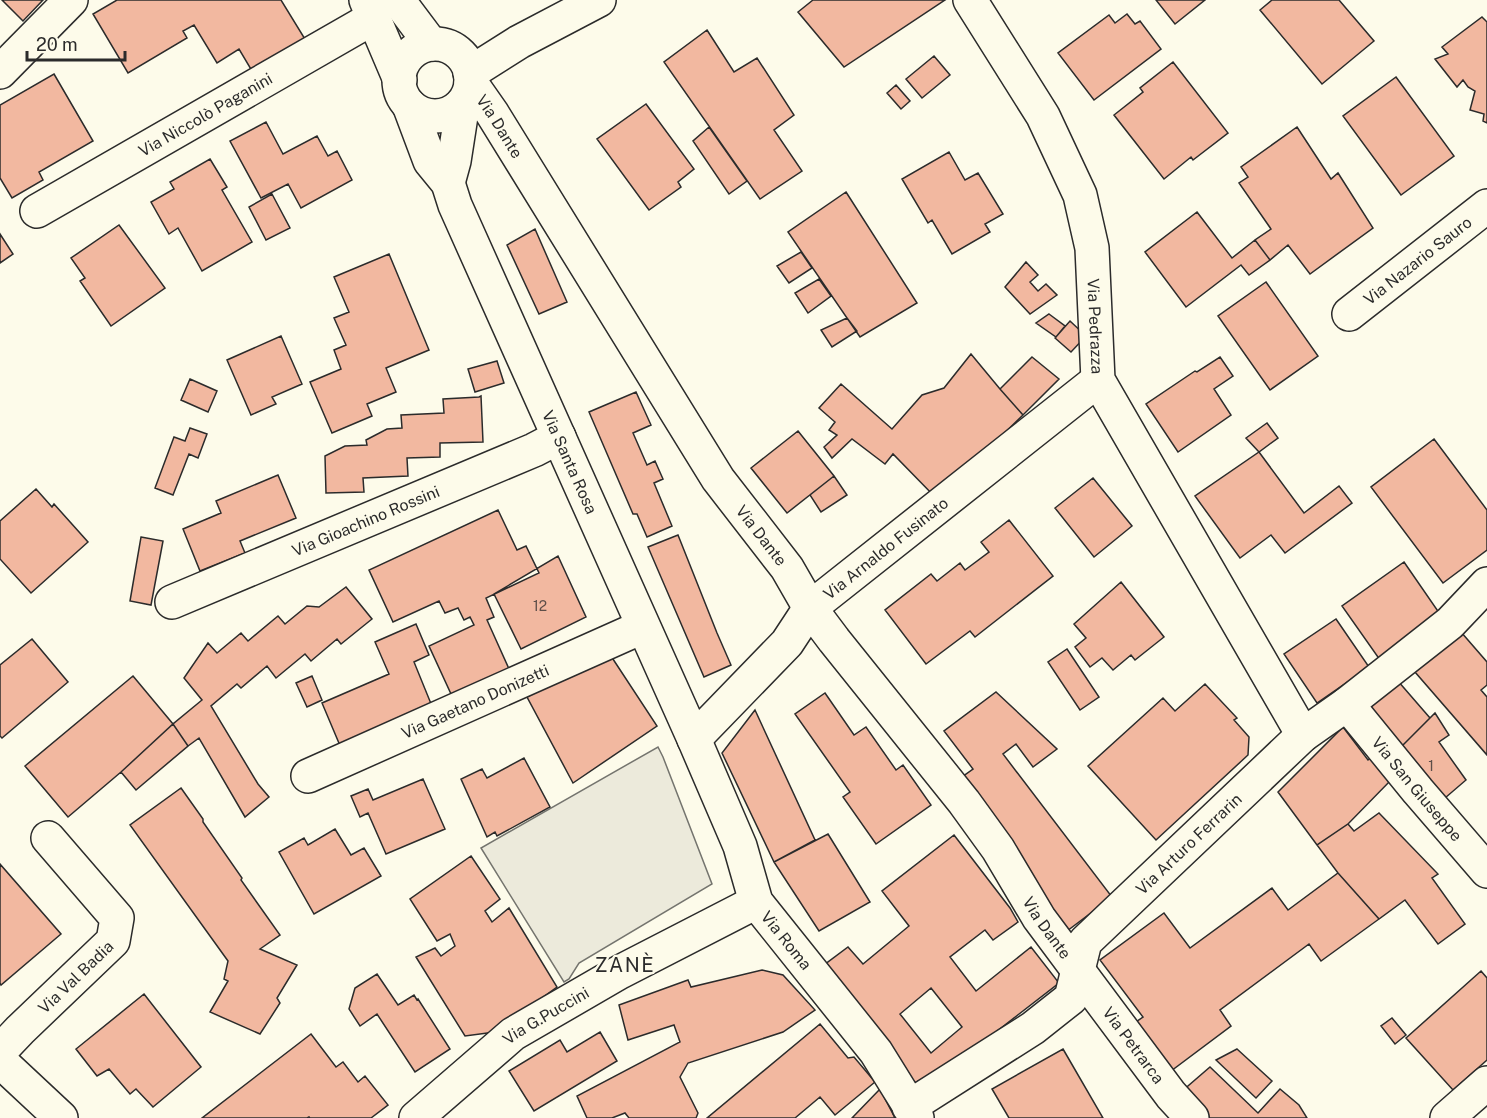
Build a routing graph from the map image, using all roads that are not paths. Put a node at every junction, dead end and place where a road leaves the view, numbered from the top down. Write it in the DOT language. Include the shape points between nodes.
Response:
graph roads {
  1 [pos="71,0"];
  2 [pos="599,0"];
  3 [pos="970,0"];
  4 [pos="379,6"];
  5 [pos="431,44"];
  6 [pos="0,72"];
  7 [pos="467,79"];
  8 [pos="404,92"];
  9 [pos="448,183"];
  10 [pos="1487,206"];
  11 [pos="37,211"];
  12 [pos="1349,314"];
  13 [pos="1098,380"];
  14 [pos="559,437"];
  15 [pos="1487,584"];
  16 [pos="172,603"];
  17 [pos="810,608"];
  18 [pos="642,627"];
  19 [pos="1347,704"];
  20 [pos="1303,735"];
  21 [pos="694,739"];
  22 [pos="308,776"];
  23 [pos="48,838"];
  24 [pos="1487,871"];
  25 [pos="756,902"];
  26 [pos="1078,972"];
  27 [pos="0,1051"];
  28 [pos="0,1061"];
  29 [pos="1487,1083"];
  30 [pos="913,1112"];
  31 [pos="61,1118"];
  32 [pos="416,1118"];
  33 [pos="1192,1118"];
  34 [pos="1447,1118"];
  1 -- 6 [label="street"];
  2 -- 7 [label="street" via="519,42"];
  3 -- 13 [label="street, Via Pedrazza" via="1043,116 1080,195 1092,248"];
  4 -- 5 [label="street"];
  4 -- 8 [label="street, Via Santa Rosa"];
  4 -- 11 [label="street, Via Niccolò Paganini"];
  5 -- 7 [label="street" via="455,50"];
  5 -- 8 [label="street" via="412,53 406,61 401,70"];
  7 -- 8 [label="street" via="454,111 442,115 419,112"];
  7 -- 9 [label="street"];
  7 -- 17 [label="street, Via Dante" via="718,478 787,568"];
  8 -- 9 [label="street, Via Santa Rosa" via="430,161"];
  9 -- 14 [label="street, Via Santa Rosa"];
  10 -- 12 [label="street, Via Nazario Sauro"];
  13 -- 17 [label="street, Via Arnaldo Fusinato"];
  13 -- 20 [label="street, Via Pedrazza"];
  14 -- 16 [label="street, Via Gioachino Rossini"];
  14 -- 18 [label="street, Via Santa Rosa"];
  15 -- 19 [label="street, Via Arturo Ferrarin" via="1450,623"];
  17 -- 21 [label="street, Via Arnaldo Fusinato" via="787,643"];
  17 -- 26 [label="street, Via Dante" via="964,802"];
  18 -- 21 [label="street, Via Santa Rosa"];
  18 -- 22 [label="street, Via Gaetano Donizetti"];
  19 -- 20 [label="street, Via Arturo Ferrarin"];
  19 -- 24 [label="street, Via San Giuseppe"];
  20 -- 26 [label="street, Via Arturo Ferrarin" via="1085,942"];
  21 -- 25 [label="street, Via Roma" via="740,846"];
  23 -- 27 [label="street, Via Val Badia" via="117,918 113,940"];
  25 -- 30 [label="street, Via Roma" via="876,1052"];
  25 -- 32 [label="street, Via G.Puccini" via="620,972 513,1034"];
  26 -- 30 [label="street, Via Arturo Ferrarin" via="1071,998"];
  26 -- 33 [label="street, Via Petrarca"];
  28 -- 31 [label="street"];
  29 -- 34 [label="street"];
}
